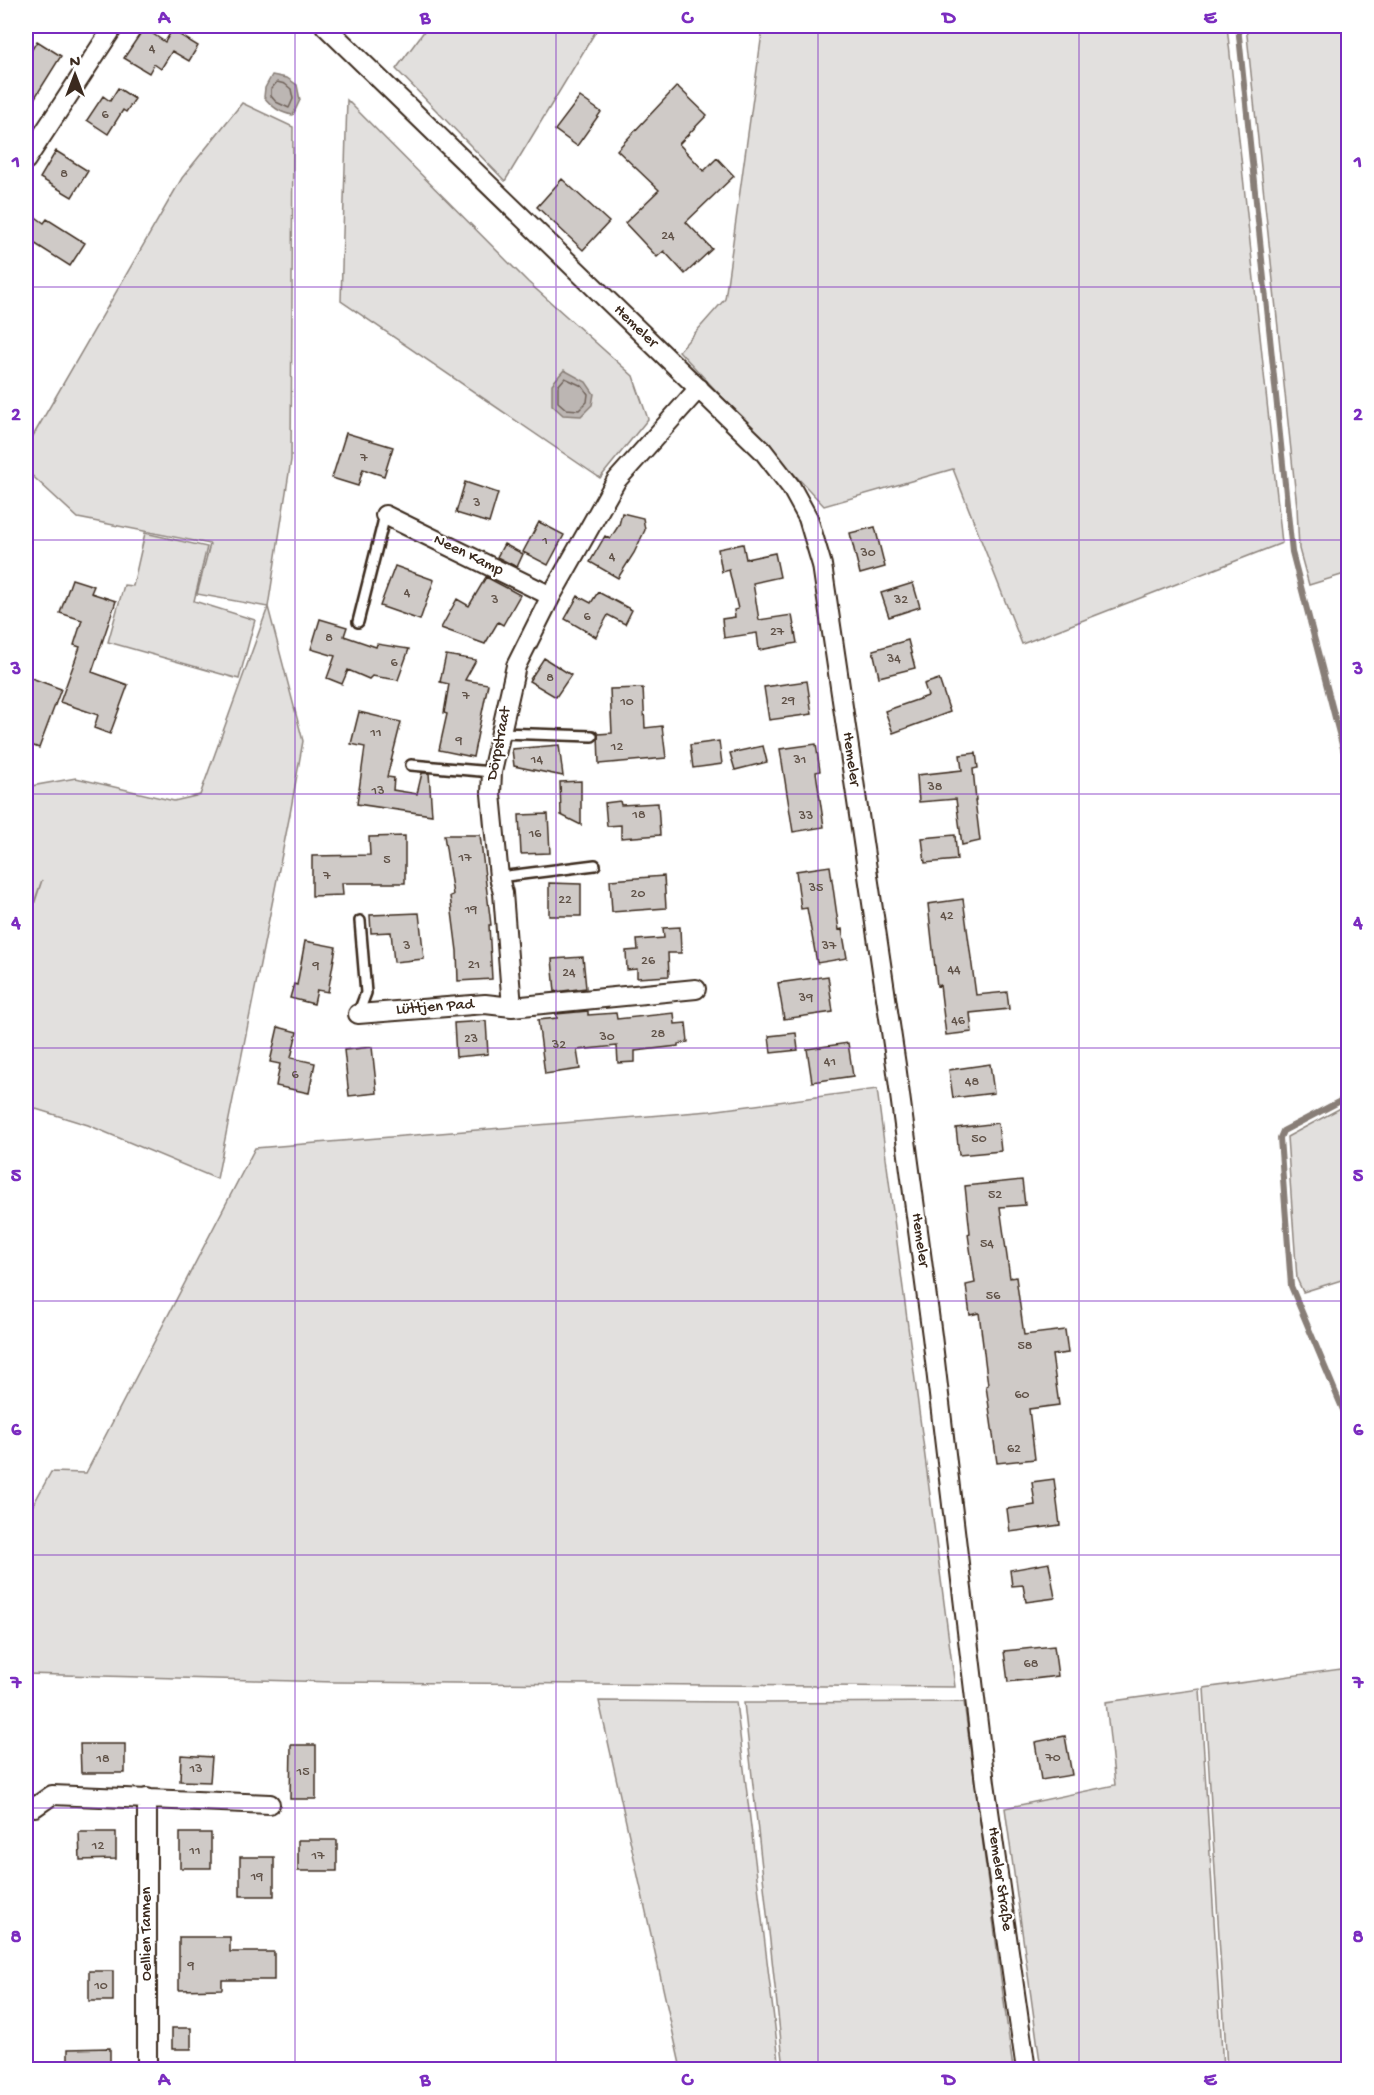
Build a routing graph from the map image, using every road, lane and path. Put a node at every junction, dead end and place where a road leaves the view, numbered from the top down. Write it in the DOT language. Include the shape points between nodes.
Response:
graph roads {
  1 [pos="114,26"];
  2 [pos="325,26"];
  3 [pos="26,157"];
  4 [pos="699,388"];
  5 [pos="384,515"];
  6 [pos="551,596"];
  7 [pos="358,622"];
  8 [pos="500,733"];
  9 [pos="592,736"];
  10 [pos="411,765"];
  11 [pos="492,772"];
  12 [pos="595,865"];
  13 [pos="499,877"];
  14 [pos="360,921"];
  15 [pos="696,988"];
  16 [pos="512,1007"];
  17 [pos="358,1014"];
  18 [pos="973,1688"];
  19 [pos="147,1798"];
  20 [pos="270,1804"];
  21 [pos="35,1807"];
  22 [pos="147,2070"];
  23 [pos="1026,2070"];
  1 -- 3 [label="street"];
  2 -- 4 [label="street, Hemeler"];
  4 -- 6 [label="street, Dörpstraat" via="616,481"];
  4 -- 18 [label="street, Hemeler" via="763,451 791,487 808,518 822,566 896,1065"];
  5 -- 6 [label="street, Neen Kamp"];
  5 -- 7 [label="lane"];
  6 -- 8 [label="street, Dörpstraat" via="516,666"];
  8 -- 9 [label="lane"];
  8 -- 11 [label="street, Dörpstraat"];
  10 -- 11 [label="lane"];
  11 -- 13 [label="street, Dörpstraat"];
  12 -- 13 [label="lane"];
  13 -- 16 [label="street, Dörpstraat"];
  14 -- 17 [label="lane" via="366,993"];
  15 -- 16 [label="street"];
  16 -- 17 [label="street, Lüttjen Pad" via="485,1004"];
  18 -- 23 [label="street, Hemeler Straße"];
  19 -- 20 [label="street"];
  19 -- 21 [label="street" via="52,1795"];
  19 -- 22 [label="street, Oellien Tannen"];
}
